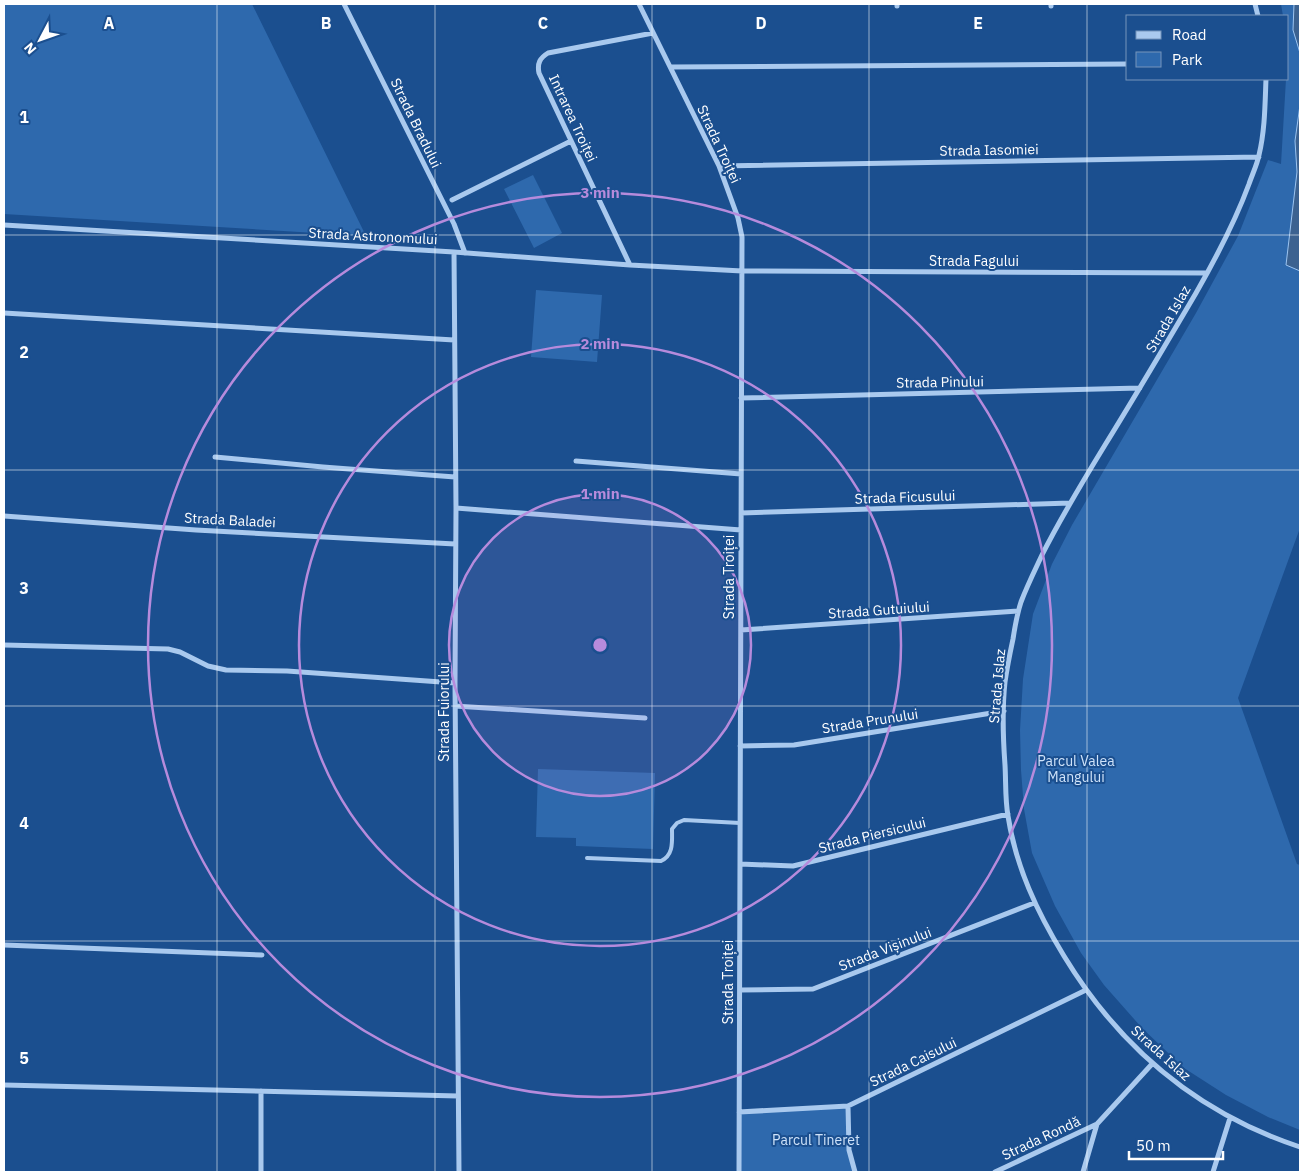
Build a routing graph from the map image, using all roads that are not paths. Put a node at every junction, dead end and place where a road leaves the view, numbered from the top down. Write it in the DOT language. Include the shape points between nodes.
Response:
graph roads {
  1 [pos="344,4"];
  2 [pos="639,4"];
  3 [pos="654,33"];
  4 [pos="1126,64"];
  5 [pos="670,67"];
  6 [pos="1266,80"];
  7 [pos="571,141"];
  8 [pos="1259,157"];
  9 [pos="719,166"];
  10 [pos="452,200"];
  11 [pos="4,225"];
  12 [pos="454,252"];
  13 [pos="465,252"];
  14 [pos="630,265"];
  15 [pos="742,271"];
  16 [pos="1207,273"];
  17 [pos="4,313"];
  18 [pos="454,340"];
  19 [pos="1140,388"];
  20 [pos="741,398"];
  21 [pos="215,457"];
  22 [pos="576,460"];
  23 [pos="741,474"];
  24 [pos="455,477"];
  25 [pos="1070,503"];
  26 [pos="456,508"];
  27 [pos="741,513"];
  28 [pos="4,516"];
  29 [pos="741,530"];
  30 [pos="455,544"];
  31 [pos="1018,611"];
  32 [pos="741,630"];
  33 [pos="4,645"];
  34 [pos="455,683"];
  35 [pos="455,706"];
  36 [pos="1004,711"];
  37 [pos="645,718"];
  38 [pos="740,746"];
  39 [pos="1008,814"];
  40 [pos="740,823"];
  41 [pos="588,858"];
  42 [pos="740,864"];
  43 [pos="1034,903"];
  44 [pos="4,945"];
  45 [pos="262,955"];
  46 [pos="740,990"];
  47 [pos="1086,990"];
  48 [pos="1152,1064"];
  49 [pos="4,1085"];
  50 [pos="261,1091"];
  51 [pos="458,1096"];
  52 [pos="848,1106"];
  53 [pos="739,1112"];
  54 [pos="1230,1118"];
  55 [pos="1097,1124"];
  56 [pos="1300,1147"];
  57 [pos="262,1172"];
  58 [pos="459,1172"];
  59 [pos="739,1172"];
  60 [pos="854,1172"];
  61 [pos="995,1172"];
  62 [pos="1083,1172"];
  63 [pos="1213,1172"];
  1 -- 13 [label="street, Strada Bradului"];
  2 -- 3 [label="street, Strada Troiței"];
  3 -- 5 [label="street, Strada Troiței"];
  3 -- 7 [label="street, Intrarea Troiței" via="548,53 539,60 539,72"];
  4 -- 5 [label="street"];
  5 -- 9 [label="street, Strada Troiței"];
  6 -- 8 [label="street, Strada Islaz"];
  7 -- 10 [label="street"];
  7 -- 14 [label="street, Intrarea Troiței"];
  8 -- 9 [label="street, Strada Iasomiei"];
  8 -- 16 [label="street, Strada Islaz" via="1222,248"];
  9 -- 15 [label="street, Strada Troiței" via="738,218 742,237"];
  11 -- 12 [label="street, Strada Astronomului"];
  12 -- 13 [label="street, Strada Astronomului"];
  12 -- 18 [label="street, Strada Fuiorului"];
  13 -- 14 [label="street, Strada Astronomului"];
  14 -- 15 [label="street, Strada Astronomului"];
  15 -- 16 [label="street, Strada Fagului"];
  15 -- 20 [label="street, Strada Troiței"];
  16 -- 19 [label="street, Strada Islaz"];
  17 -- 18 [label="street"];
  18 -- 24 [label="street, Strada Fuiorului"];
  19 -- 20 [label="street, Strada Pinului"];
  19 -- 25 [label="street, Strada Islaz"];
  20 -- 23 [label="street, Strada Troiței"];
  21 -- 24 [label="street"];
  22 -- 23 [label="street"];
  23 -- 27 [label="street, Strada Troiței"];
  24 -- 26 [label="street, Strada Fuiorului"];
  25 -- 27 [label="street, Strada Ficusului"];
  25 -- 31 [label="street, Strada Islaz" via="1031,578"];
  26 -- 29 [label="street"];
  26 -- 30 [label="street, Strada Fuiorului"];
  27 -- 29 [label="street, Strada Troiței"];
  28 -- 30 [label="street, Strada Baladei"];
  29 -- 32 [label="street, Strada Troiței"];
  30 -- 34 [label="street, Strada Fuiorului"];
  31 -- 32 [label="street, Strada Gutuiului"];
  31 -- 36 [label="street, Strada Islaz"];
  32 -- 38 [label="street, Strada Troiței"];
  33 -- 34 [label="street" via="168,649 226,670"];
  34 -- 35 [label="street, Strada Fuiorului"];
  35 -- 37 [label="street"];
  35 -- 51 [label="street, Strada Fuiorului"];
  36 -- 38 [label="street, Strada Prunului" via="794,745"];
  36 -- 39 [label="street, Strada Islaz"];
  38 -- 40 [label="street, Strada Troiței"];
  39 -- 42 [label="street, Strada Piersicului" via="793,866"];
  39 -- 43 [label="street, Strada Islaz" via="1018,860"];
  40 -- 41 [label="lane" via="679,822 672,829 672,849 661,861"];
  40 -- 42 [label="street, Strada Troiței"];
  42 -- 46 [label="street, Strada Troiței"];
  43 -- 46 [label="street, Strada Vișinului" via="813,989"];
  43 -- 47 [label="street, Strada Islaz"];
  44 -- 45 [label="street"];
  46 -- 53 [label="street, Strada Troiței"];
  47 -- 48 [label="street, Strada Islaz" via="1116,1028"];
  47 -- 52 [label="street, Strada Caisului"];
  48 -- 54 [label="street, Strada Islaz" via="1189,1093"];
  48 -- 55 [label="street, Strada Rondă"];
  49 -- 50 [label="street"];
  50 -- 51 [label="street"];
  50 -- 57 [label="street"];
  51 -- 58 [label="street, Strada Fuiorului"];
  52 -- 53 [label="street, Strada Caisului"];
  52 -- 60 [label="street" via="849,1150"];
  53 -- 59 [label="street, Strada Troiței"];
  54 -- 56 [label="street, Strada Islaz"];
  54 -- 63 [label="street"];
  55 -- 61 [label="street, Strada Rondă"];
  55 -- 62 [label="street, Strada Rondă"];
}
